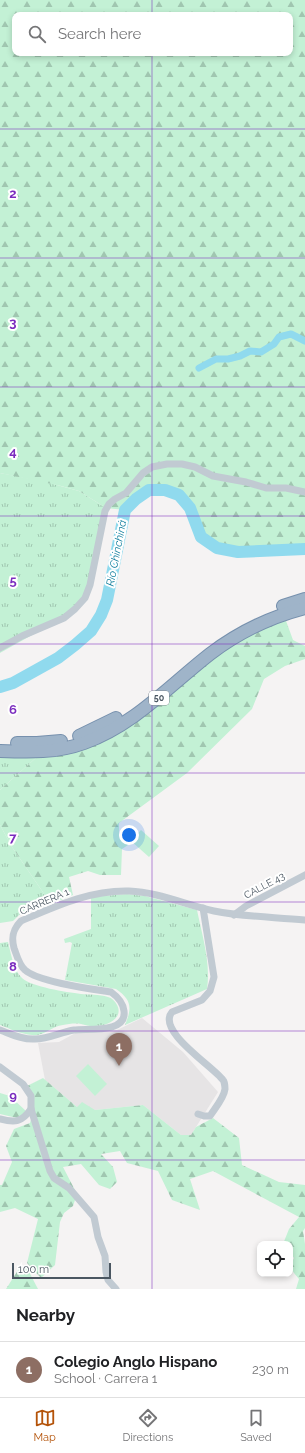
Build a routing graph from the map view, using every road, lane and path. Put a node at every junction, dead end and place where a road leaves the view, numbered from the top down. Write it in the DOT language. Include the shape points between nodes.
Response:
graph roads {
  1 [pos="305,492"];
  2 [pos="305,599"];
  3 [pos="305,608"];
  4 [pos="0,648"];
  5 [pos="0,743"];
  6 [pos="0,751"];
  7 [pos="305,875"];
  8 [pos="204,908"];
  9 [pos="234,915"];
  10 [pos="305,920"];
  11 [pos="0,1030"];
  12 [pos="0,1067"];
  13 [pos="28,1114"];
  14 [pos="198,1114"];
  15 [pos="0,1118"];
  16 [pos="116,1289"];
  1 -- 4 [label="street" via="286,488 266,488 213,476 182,464 152,467 143,473 126,493 109,504 105,511 90,585 80,604 64,618"];
  2 -- 5 [label="highway, 50" via="283,606 234,630 147,698 93,730 54,742"];
  3 -- 6 [label="highway, 50" via="279,616 238,635 210,654 153,703 99,737 55,750"];
  7 -- 9 [label="street, CALLE 43"];
  8 -- 9 [label="street, CARRERA 1"];
  8 -- 11 [label="street, CARRERA 1" via="128,891 74,899 21,921 15,926 12,935 19,961 24,969 42,979 111,992 121,1001 125,1014 122,1022 115,1027 82,1029 45,1038 23,1038"];
  8 -- 14 [label="street" via="214,977 210,991 202,1000 172,1012 170,1016 173,1031 224,1080 225,1088 210,1116"];
  9 -- 10 [label="street, CARRERA 1"];
  12 -- 13 [label="street" via="28,1090 31,1096"];
  13 -- 15 [label="street" via="15,1120"];
  13 -- 16 [label="street" via="50,1172 54,1178 69,1188 94,1217 105,1256 108,1280"];
}
